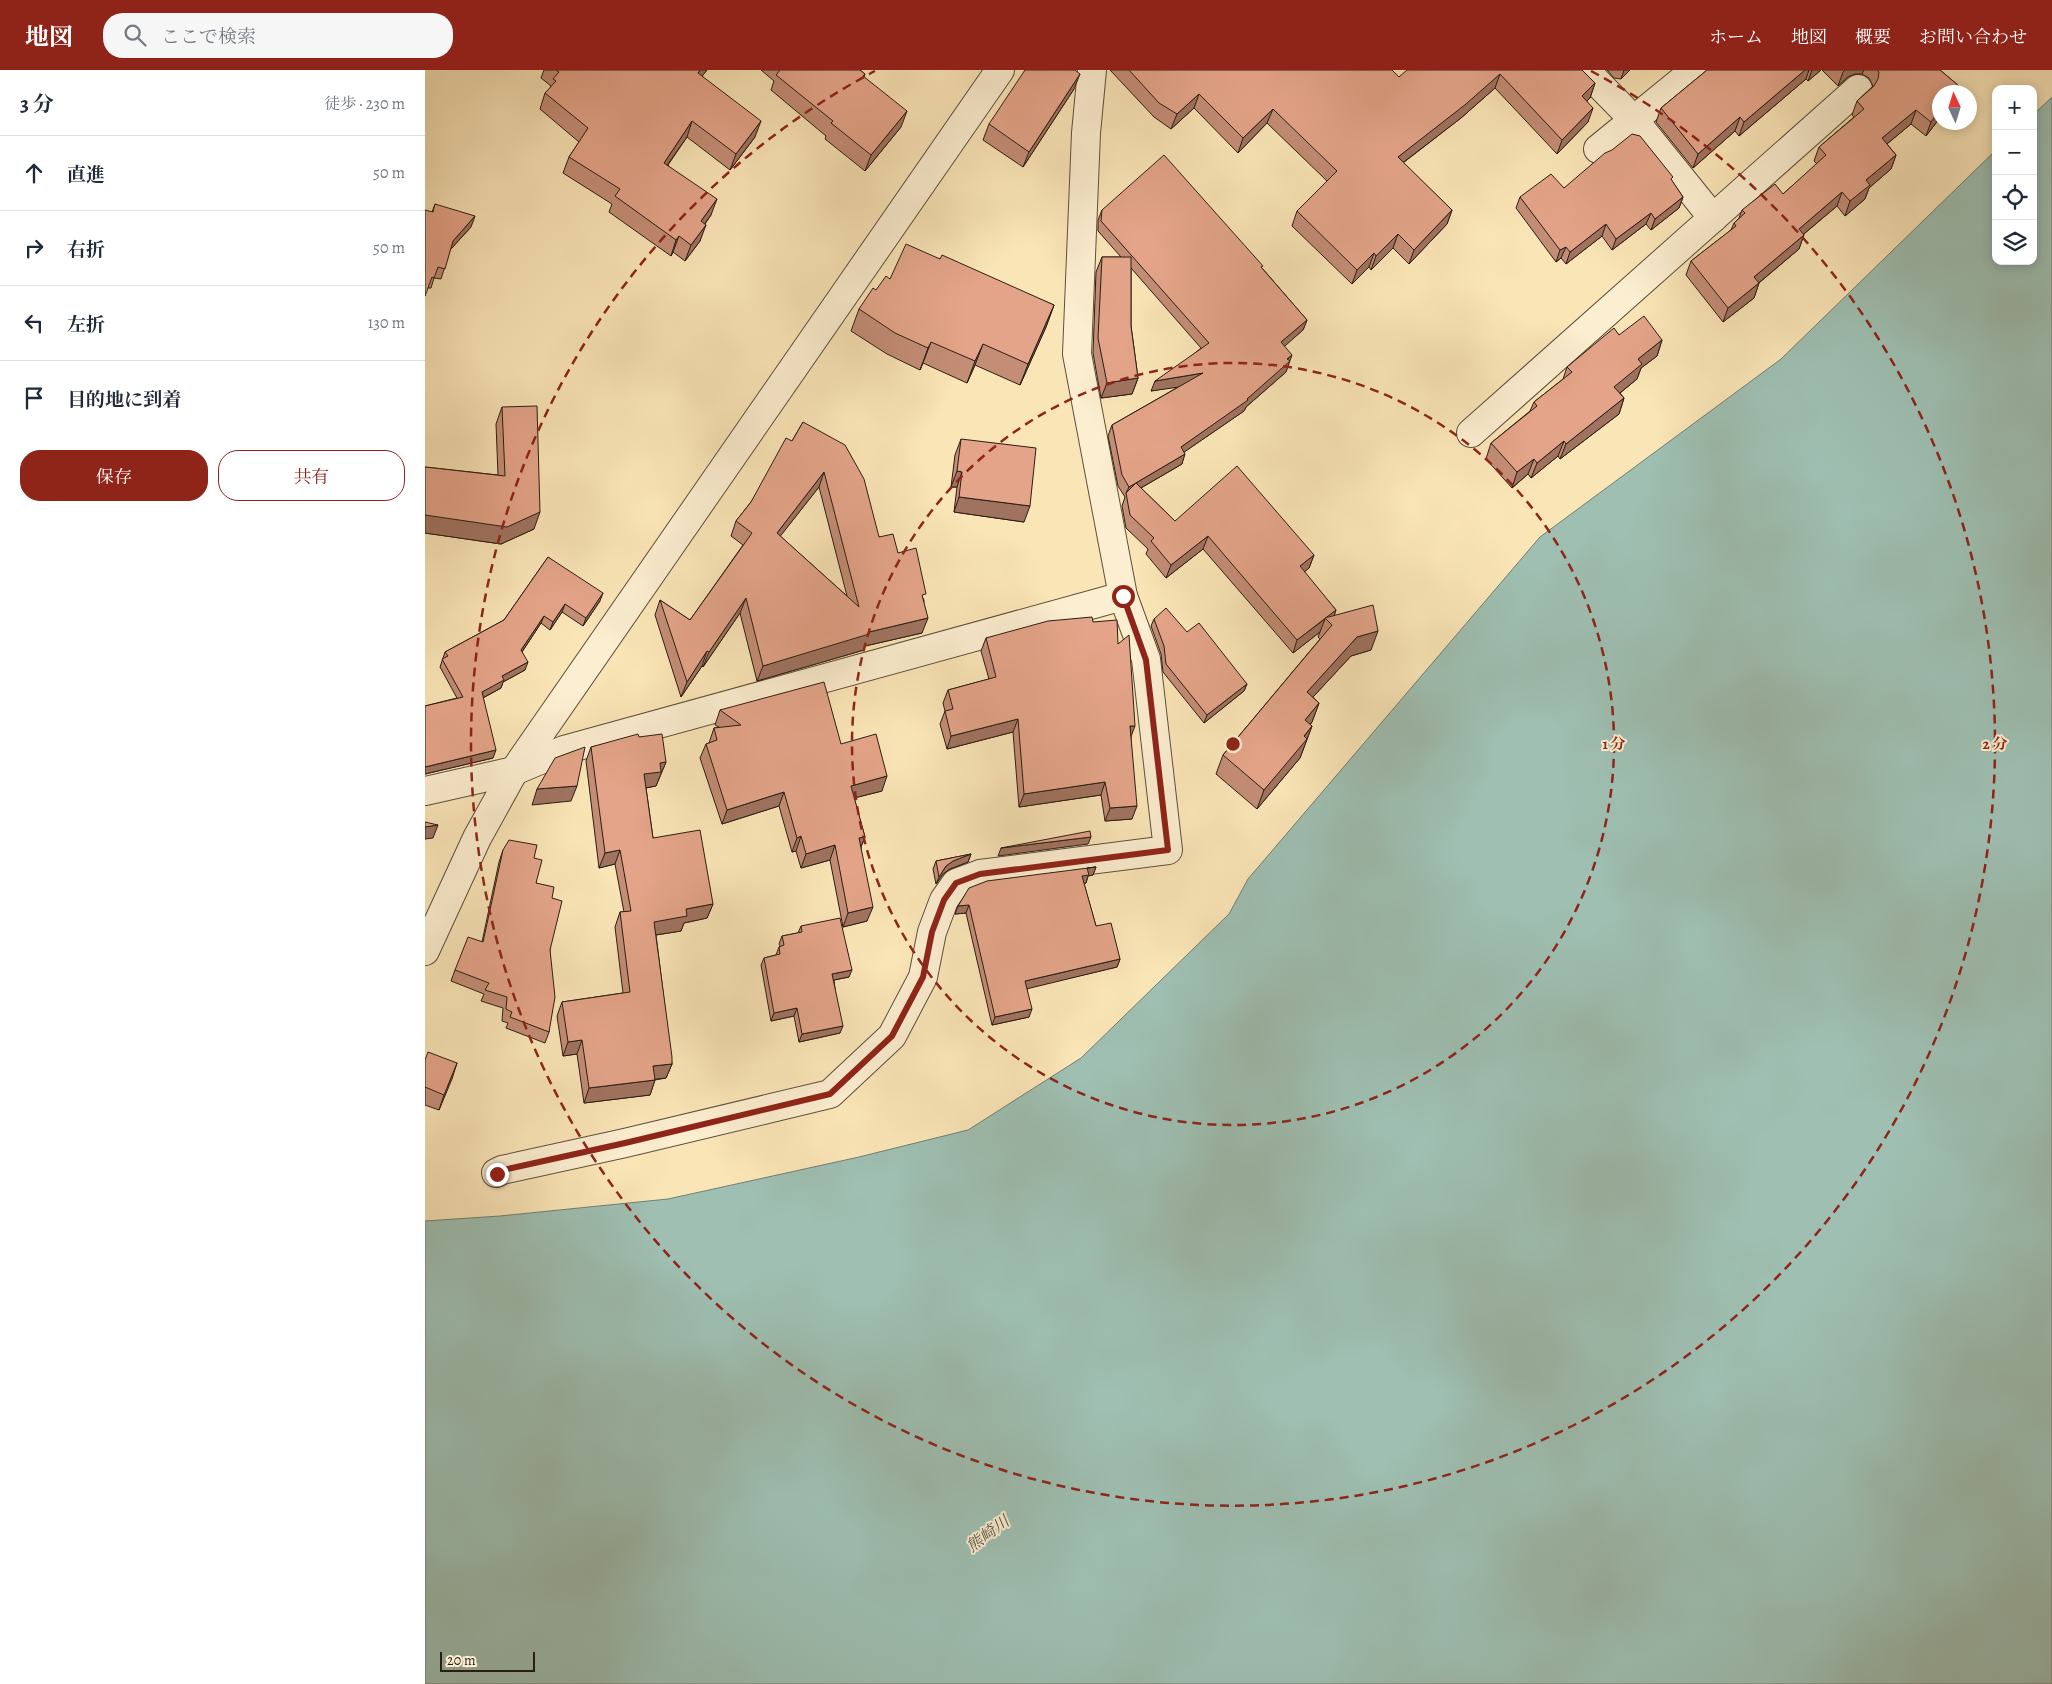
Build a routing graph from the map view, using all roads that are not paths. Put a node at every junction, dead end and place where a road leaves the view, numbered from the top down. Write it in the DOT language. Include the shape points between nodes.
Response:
graph roads {
  1 [pos="1000,70"];
  2 [pos="1092,70"];
  3 [pos="1585,70"];
  4 [pos="1695,70"];
  5 [pos="1858,89"];
  6 [pos="1634,120"];
  7 [pos="1598,149"];
  8 [pos="1713,218"];
  9 [pos="1471,433"];
  10 [pos="1123,596"];
  11 [pos="514,771"];
  12 [pos="425,791"];
  13 [pos="425,951"];
  14 [pos="497,1174"];
  1 -- 11 [label="street"];
  2 -- 10 [label="street" via="1086,133 1077,354"];
  3 -- 6 [label="street"];
  4 -- 6 [label="street"];
  5 -- 8 [label="street"];
  6 -- 7 [label="street"];
  6 -- 8 [label="street"];
  8 -- 9 [label="street"];
  10 -- 11 [label="street" via="563,750"];
  10 -- 14 [label="street" via="1146,660 1168,850 980,874 956,883 944,900 932,932 923,977 892,1036 830,1094"];
  11 -- 12 [label="street"];
  11 -- 13 [label="street" via="477,838"];
}
